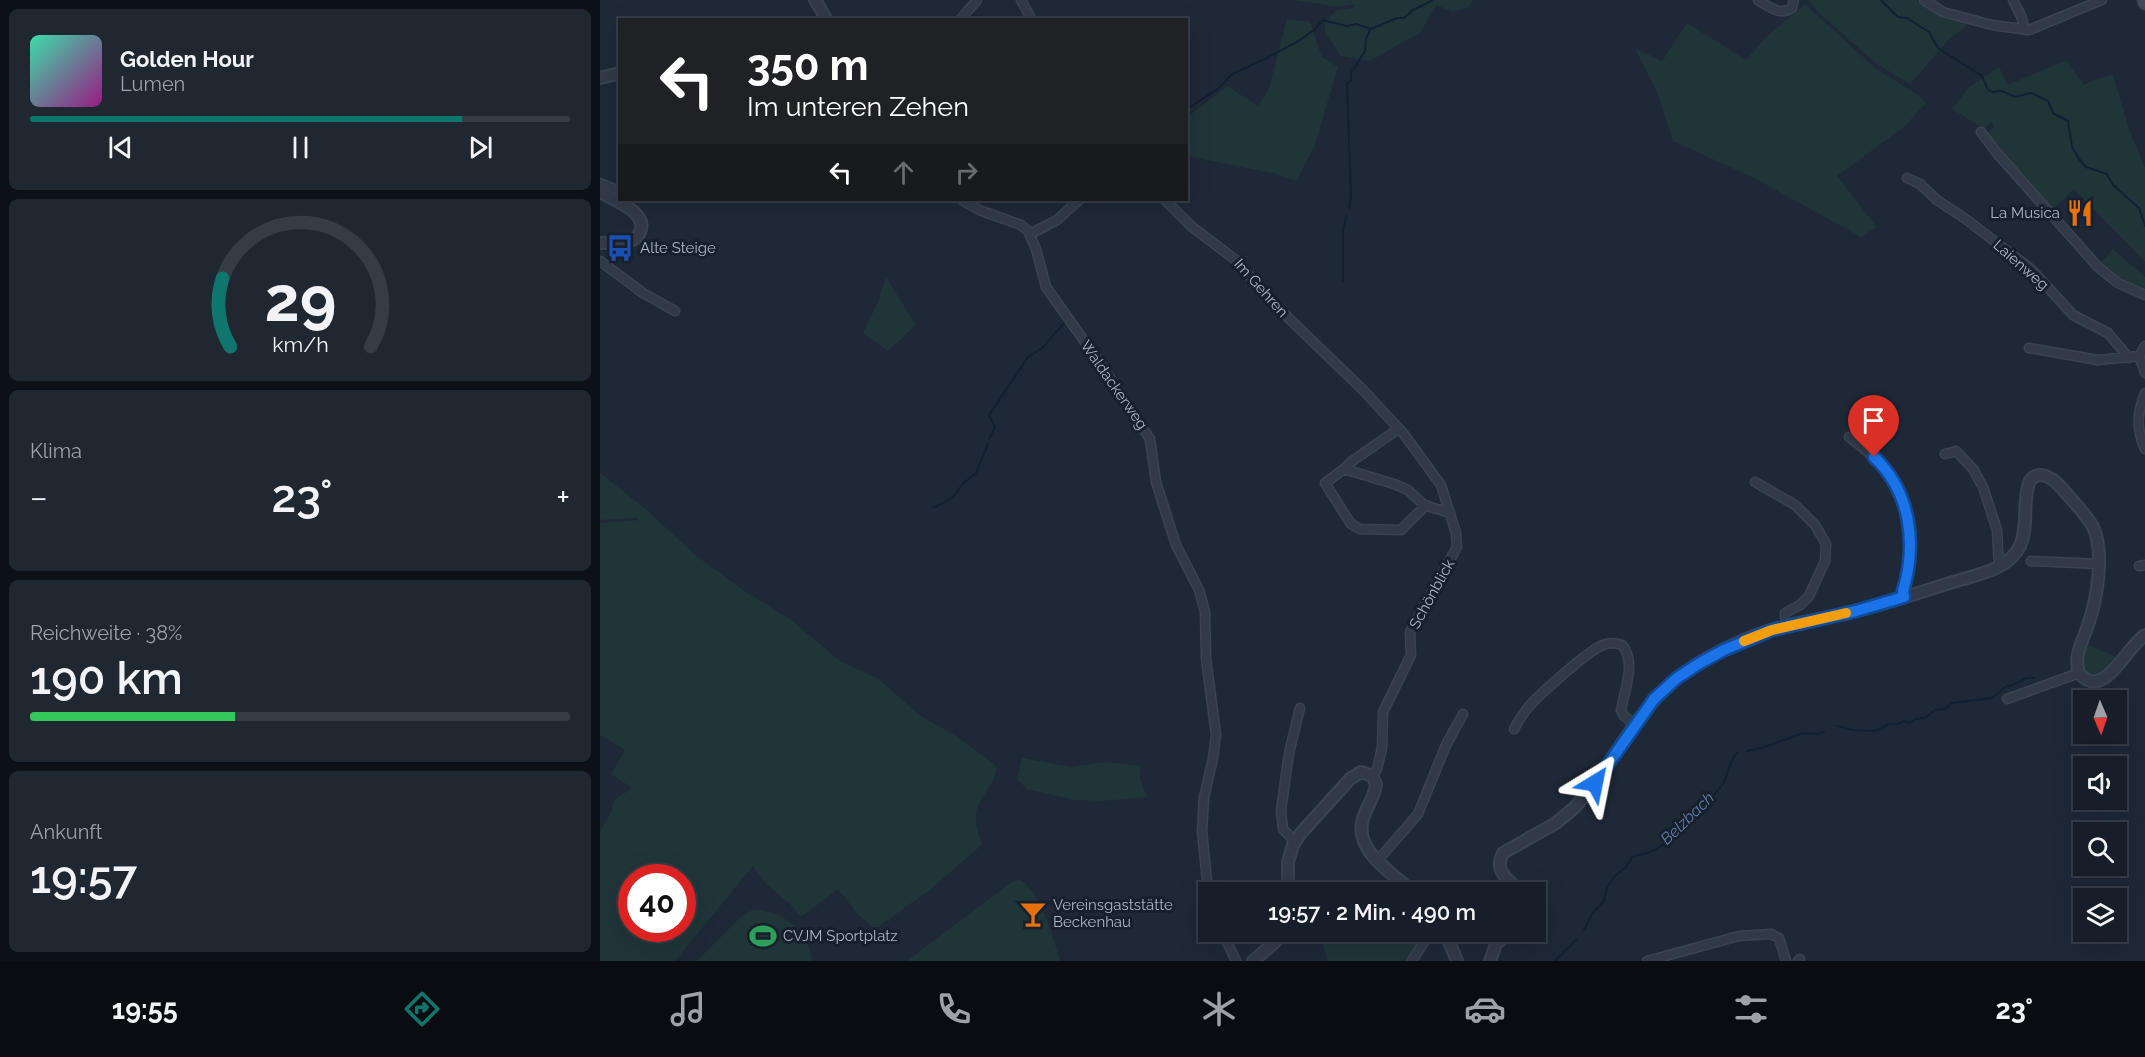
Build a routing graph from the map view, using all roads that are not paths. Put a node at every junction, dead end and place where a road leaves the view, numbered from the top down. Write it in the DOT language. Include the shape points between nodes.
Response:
graph roads {
  1 [pos="815,0"];
  2 [pos="977,0"];
  3 [pos="1021,0"];
  4 [pos="1758,0"];
  5 [pos="1794,0"];
  6 [pos="1924,0"];
  7 [pos="2013,0"];
  8 [pos="2102,0"];
  9 [pos="826,18"];
  10 [pos="962,18"];
  11 [pos="1031,18"];
  12 [pos="2025,30"];
  13 [pos="618,74"];
  14 [pos="600,78"];
  15 [pos="1981,132"];
  16 [pos="1907,178"];
  17 [pos="600,183"];
  18 [pos="618,190"];
  19 [pos="600,192"];
  20 [pos="964,201"];
  21 [pos="1078,201"];
  22 [pos="1166,201"];
  23 [pos="1030,234"];
  24 [pos="600,243"];
  25 [pos="600,261"];
  26 [pos="2145,295"];
  27 [pos="675,311"];
  28 [pos="2145,346"];
  29 [pos="2029,348"];
  30 [pos="1327,356"];
  31 [pos="2139,356"];
  32 [pos="2129,358"];
  33 [pos="2145,373"];
  34 [pos="2145,393"];
  35 [pos="1398,429"];
  36 [pos="1850,437"];
  37 [pos="2145,449"];
  38 [pos="1945,454"];
  39 [pos="1344,469"];
  40 [pos="1755,482"];
  41 [pos="1425,506"];
  42 [pos="1450,513"];
  43 [pos="2031,561"];
  44 [pos="2099,564"];
  45 [pos="1999,567"];
  46 [pos="1904,597"];
  47 [pos="1786,626"];
  48 [pos="2145,635"];
  49 [pos="2079,673"];
  50 [pos="2007,699"];
  51 [pos="1300,708"];
  52 [pos="1463,714"];
  53 [pos="1636,725"];
  54 [pos="1514,729"];
  55 [pos="1372,776"];
  56 [pos="1295,842"];
  57 [pos="1378,860"];
  58 [pos="1207,882"];
  59 [pos="1288,882"];
  60 [pos="1402,882"];
  61 [pos="1511,882"];
  62 [pos="1227,942"];
  63 [pos="1275,942"];
  64 [pos="1424,942"];
  65 [pos="1449,942"];
  66 [pos="1498,942"];
  67 [pos="1236,961"];
  68 [pos="1253,961"];
  69 [pos="1412,961"];
  70 [pos="1457,961"];
  71 [pos="1490,961"];
  72 [pos="1647,961"];
  73 [pos="1786,961"];
  1 -- 9 [label="street"];
  2 -- 10 [label="street"];
  3 -- 11 [label="street"];
  4 -- 5 [label="street" via="1783,11 1792,8"];
  6 -- 12 [label="street" via="1943,12"];
  7 -- 12 [label="street"];
  8 -- 12 [label="street"];
  13 -- 14 [label="street"];
  15 -- 26 [label="street" via="2098,267 2118,283"];
  16 -- 32 [label="street, Laienweg" via="2032,270 2073,315 2108,333"];
  17 -- 18 [label="street"];
  19 -- 24 [label="street" via="635,213 641,226 639,235 631,241"];
  20 -- 23 [label="street" via="1020,225"];
  21 -- 23 [label="street" via="1058,219"];
  22 -- 30 [label="street, Im Gehren" via="1237,261"];
  23 -- 58 [label="street, Waldackerweg" via="1046,287 1148,434 1156,482 1176,545 1203,600 1216,735 1204,796 1202,831"];
  25 -- 27 [label="street"];
  28 -- 31 [label="street"];
  29 -- 32 [label="street" via="2098,360"];
  30 -- 35 [label="street, Schönblick"];
  31 -- 32 [label="street"];
  31 -- 33 [label="street"];
  34 -- 37 [label="street" via="2137,423"];
  35 -- 39 [label="street"];
  35 -- 42 [label="street, Schönblick" via="1439,482"];
  36 -- 46 [label="street" via="1887,471 1903,503 1910,525 1911,548"];
  38 -- 45 [label="street" via="1956,451 1981,482 1996,530"];
  39 -- 41 [label="street" via="1408,490"];
  39 -- 41 [label="street" via="1325,483 1357,529 1401,530"];
  40 -- 47 [label="street" via="1795,505 1815,525 1826,544 1825,561 1812,592 1785,613"];
  41 -- 42 [label="street"];
  42 -- 55 [label="street, Schönblick" via="1457,535 1456,550 1410,632 1411,656 1383,714 1382,748"];
  43 -- 44 [label="street"];
  44 -- 45 [label="street" via="2098,543 2089,521 2055,481 2040,475 2029,484 2020,545"];
  44 -- 49 [label="street" via="2092,614 2077,655"];
  45 -- 46 [label="street"];
  46 -- 47 [label="street"];
  47 -- 53 [label="street" via="1724,650 1680,676 1654,699"];
  48 -- 49 [label="street" via="2106,677 2092,681"];
  49 -- 50 [label="street"];
  51 -- 56 [label="street" via="1281,815 1283,829"];
  52 -- 57 [label="street" via="1418,814"];
  53 -- 54 [label="street" via="1621,711 1628,676 1627,653 1622,645 1612,643 1590,653 1534,701"];
  53 -- 61 [label="street" via="1574,808 1502,854 1501,871"];
  55 -- 56 [label="street" via="1362,772 1353,775"];
  55 -- 57 [label="street" via="1376,789 1362,820 1361,834"];
  56 -- 59 [label="street" via="1288,862"];
  57 -- 60 [label="street"];
  62 -- 67 [label="street"];
  63 -- 68 [label="street"];
  64 -- 69 [label="street"];
  65 -- 70 [label="street"];
  66 -- 71 [label="street"];
  72 -- 73 [label="street" via="1739,936 1766,934 1779,938"];
}
